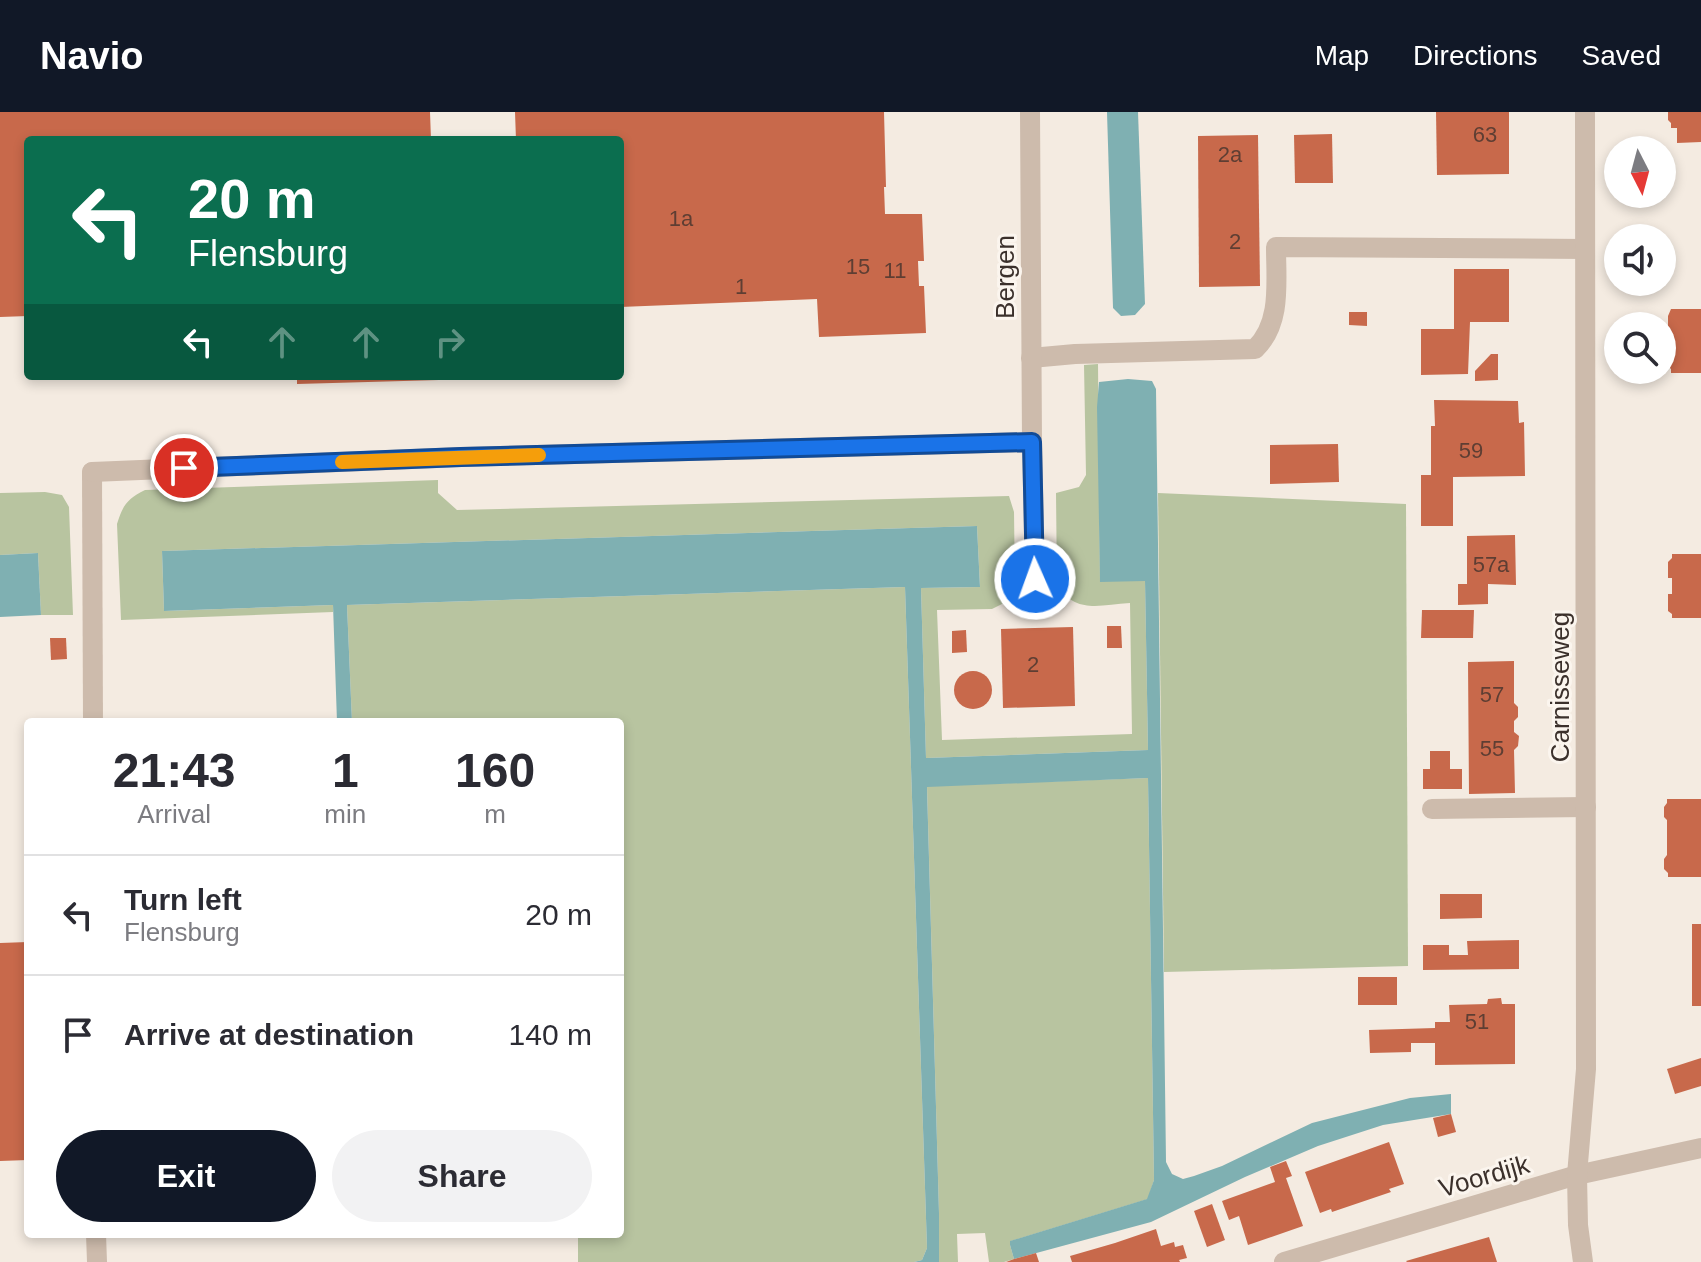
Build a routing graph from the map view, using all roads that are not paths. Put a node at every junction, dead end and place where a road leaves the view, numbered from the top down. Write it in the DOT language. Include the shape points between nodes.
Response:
graph roads {
  1 [pos="1030,112"];
  2 [pos="1585,112"];
  3 [pos="1585,249"];
  4 [pos="1031,358"];
  5 [pos="1032,442"];
  6 [pos="1035,579"];
  7 [pos="93,718"];
  8 [pos="1586,807"];
  9 [pos="1432,809"];
  10 [pos="1701,1148"];
  11 [pos="1577,1175"];
  12 [pos="96,1238"];
  13 [pos="97,1262"];
  14 [pos="1284,1262"];
  15 [pos="1583,1262"];
  1 -- 4 [label="street, Bergen"];
  2 -- 3 [label="street, Carnisseweg"];
  3 -- 4 [label="street" via="1276,247 1276,309 1255,349"];
  3 -- 8 [label="street, Carnisseweg"];
  4 -- 5 [label="street, Bergen"];
  5 -- 6 [label="street, Bergen"];
  5 -- 7 [label="street" via="92,472"];
  8 -- 9 [label="street"];
  8 -- 11 [label="street, Carnisseweg" via="1586,1069"];
  10 -- 11 [label="street, Voordijk"];
  11 -- 14 [label="street, Voordijk"];
  11 -- 15 [label="street, Carnisseweg"];
  12 -- 13 [label="street"];
}
